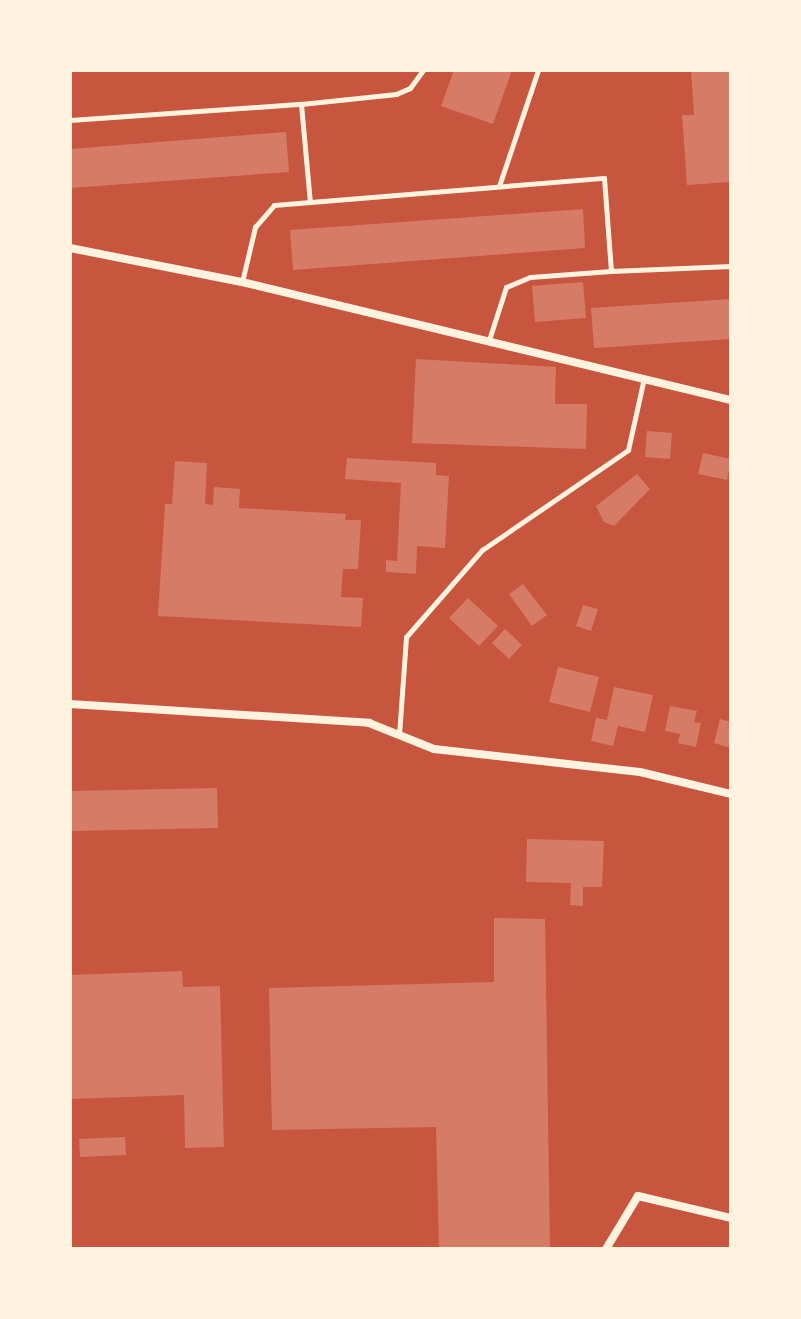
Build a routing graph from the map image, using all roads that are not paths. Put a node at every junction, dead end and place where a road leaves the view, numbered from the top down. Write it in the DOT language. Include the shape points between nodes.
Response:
graph roads {
  1 [pos="423,70"];
  2 [pos="538,70"];
  3 [pos="301,104"];
  4 [pos="70,120"];
  5 [pos="499,186"];
  6 [pos="310,202"];
  7 [pos="70,248"];
  8 [pos="731,266"];
  9 [pos="611,271"];
  10 [pos="242,282"];
  11 [pos="489,340"];
  12 [pos="644,378"];
  13 [pos="731,400"];
  14 [pos="70,704"];
  15 [pos="399,735"];
  16 [pos="731,794"];
  17 [pos="731,1218"];
  18 [pos="606,1249"];
  1 -- 3 [label="lane" via="410,88 396,94"];
  2 -- 5 [label="lane"];
  3 -- 4 [label="lane"];
  3 -- 6 [label="lane"];
  5 -- 6 [label="lane"];
  5 -- 9 [label="lane" via="604,178"];
  6 -- 10 [label="lane" via="274,205 262,215"];
  7 -- 10 [label="street"];
  8 -- 9 [label="lane"];
  9 -- 11 [label="lane" via="518,281 499,299"];
  10 -- 11 [label="street"];
  11 -- 12 [label="street"];
  12 -- 13 [label="street"];
  12 -- 15 [label="lane" via="628,450 482,550 406,637"];
  14 -- 15 [label="street" via="369,723"];
  15 -- 16 [label="street" via="434,749 640,772"];
  17 -- 18 [label="street" via="638,1196"];
}
